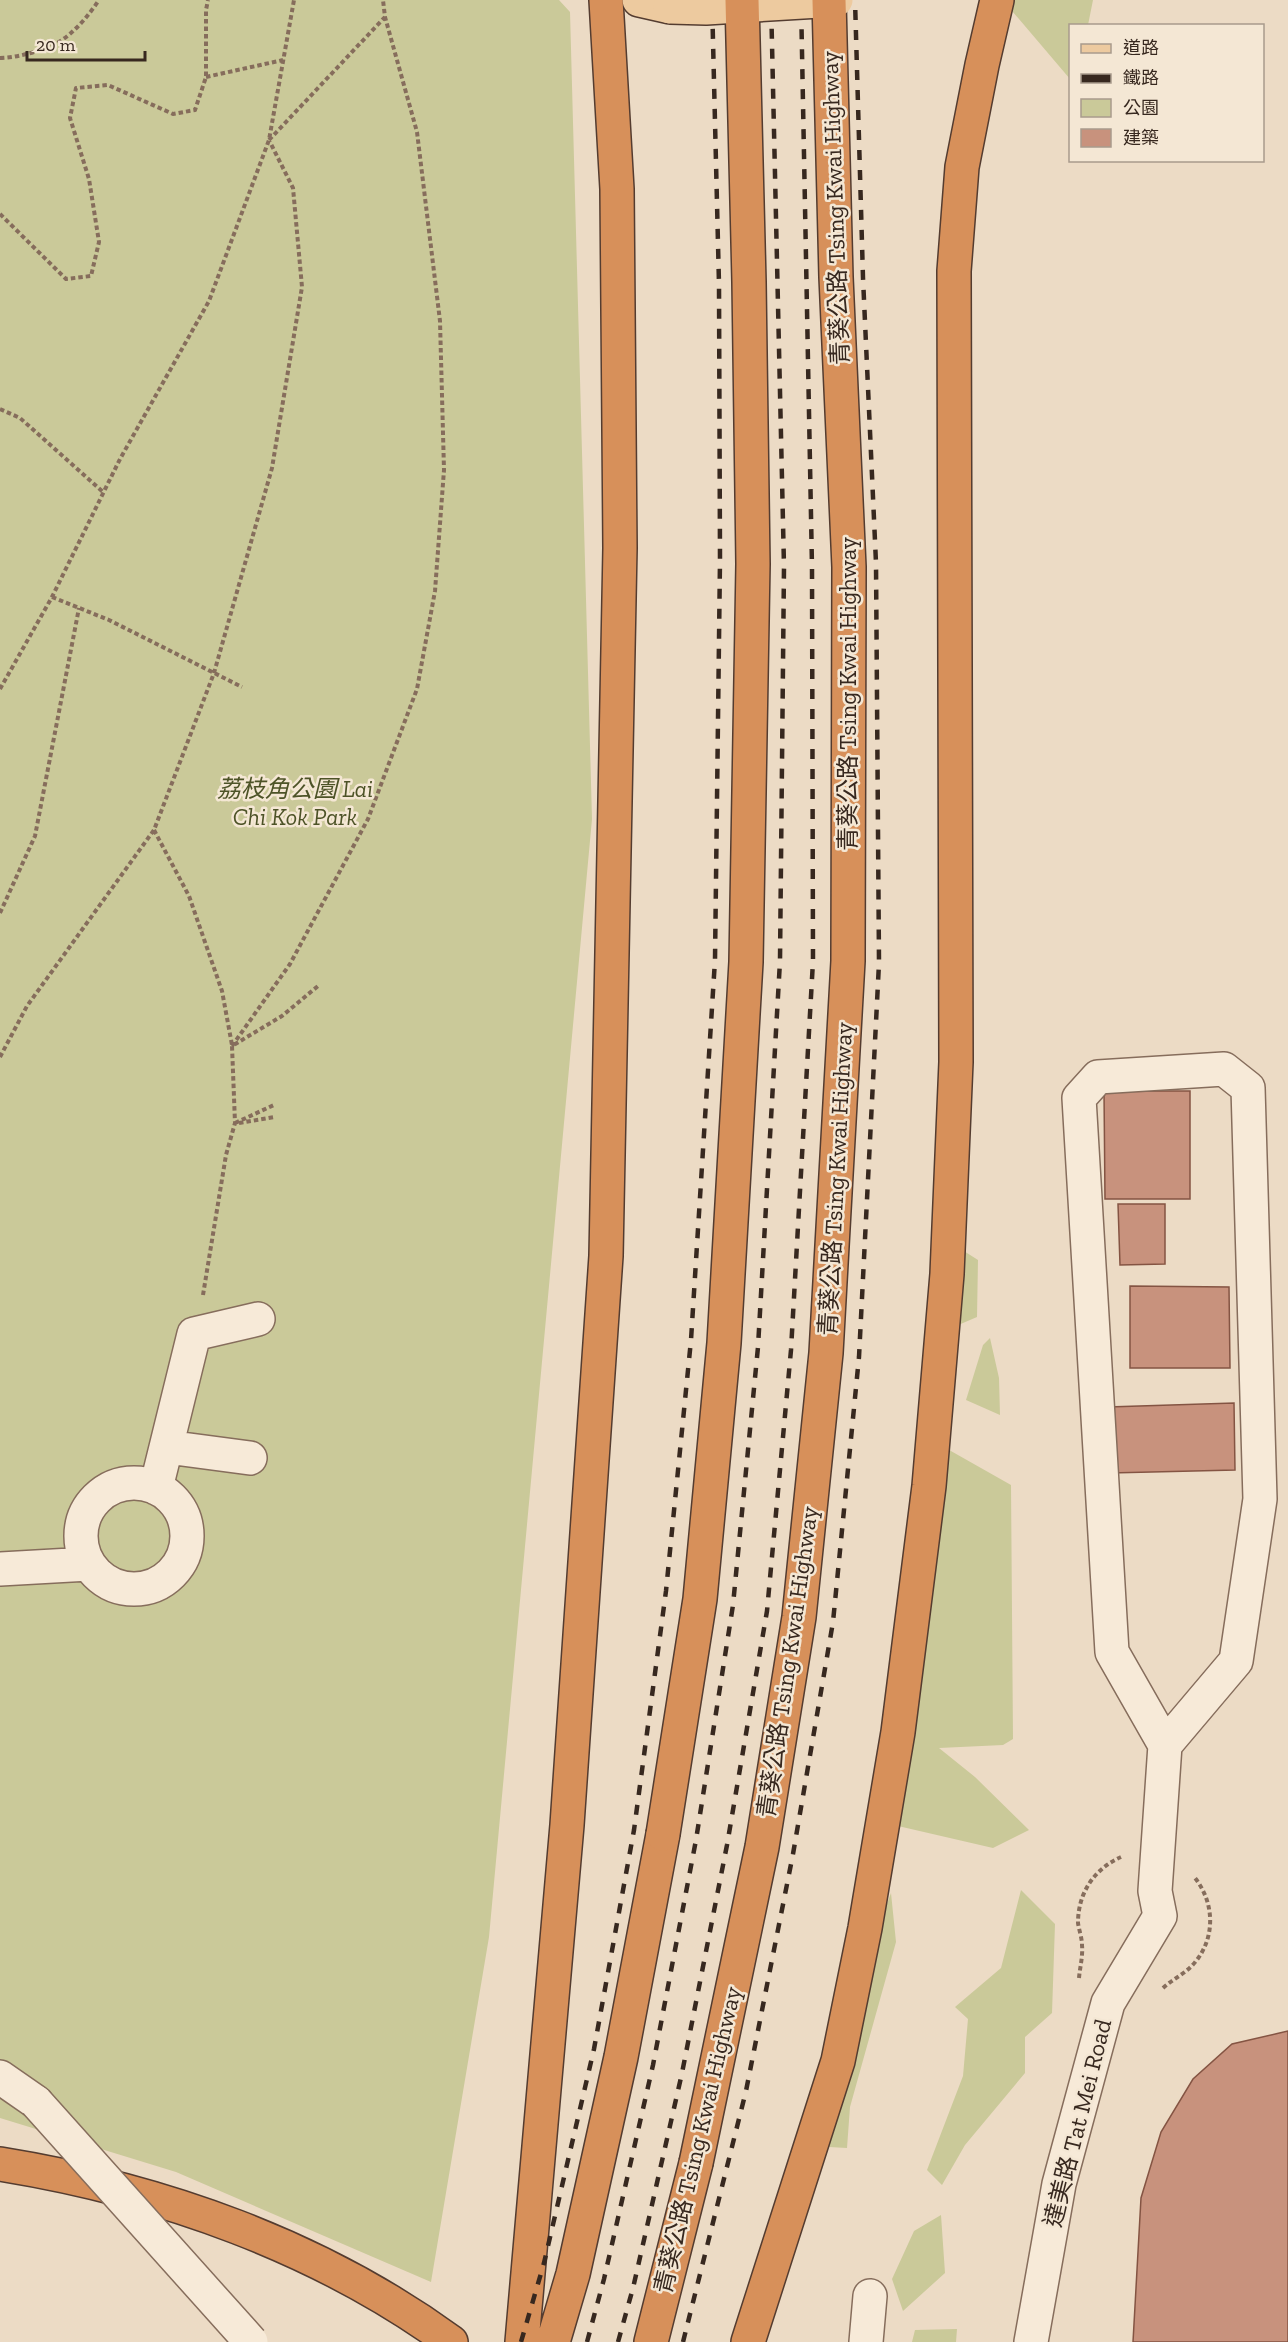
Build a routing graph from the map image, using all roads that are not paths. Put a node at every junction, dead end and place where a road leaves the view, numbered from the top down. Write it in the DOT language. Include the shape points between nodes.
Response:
graph roads {
  1 [pos="606,0"];
  2 [pos="742,0"];
  3 [pos="829,0"];
  4 [pos="836,0"];
  5 [pos="997,0"];
  6 [pos="654,4"];
  7 [pos="258,1319"];
  8 [pos="167,1447"];
  9 [pos="250,1458"];
  10 [pos="156,1488"];
  11 [pos="89,1564"];
  12 [pos="0,1569"];
  13 [pos="1165,1745"];
  14 [pos="0,2077"];
  15 [pos="0,2164"];
  16 [pos="870,2296"];
  17 [pos="250,2342"];
  18 [pos="451,2342"];
  19 [pos="522,2342"];
  20 [pos="553,2342"];
  21 [pos="651,2342"];
  22 [pos="748,2342"];
  23 [pos="866,2342"];
  24 [pos="1031,2342"];
  1 -- 19 [label="highway" via="617,189 620,548 606,1256 567,1825"];
  2 -- 20 [label="highway, bridge" via="753,576 746,962 724,1343 700,1599 657,1868 621,2057 573,2274"];
  3 -- 21 [label="highway, 青葵公路 Tsing Kwai Highway, bridge" via="849,567 848,961 826,1353 799,1617 762,1847 696,2163"];
  4 -- 6 [label="main road, bridge" via="705,9"];
  5 -- 22 [label="highway" via="962,167 954,271 956,1062 947,1274 929,1486 898,1732 866,1928 838,2061"];
  7 -- 8 [label="street" via="194,1334"];
  8 -- 9 [label="street"];
  8 -- 10 [label="street"];
  10 -- 11 [label="street" via="123,1484 97,1498 84,1520 82,1533"];
  10 -- 11 [label="street" via="177,1504 187,1528 184,1554 171,1575 156,1585 128,1589 100,1577"];
  11 -- 12 [label="street"];
  13 -- 13 [label="street" via="1112,1652 1079,1098 1098,1077 1224,1069 1248,1088 1260,1499 1236,1661"];
  13 -- 24 [label="street, 達美路 Tat Mei Road" via="1155,1882 1160,1916 1108,2003 1059,2184"];
  14 -- 17 [label="street, bridge" via="36,2102"];
  15 -- 18 [label="highway" via="83,2179 256,2234 370,2290"];
  16 -- 23 [label="street"];
}
